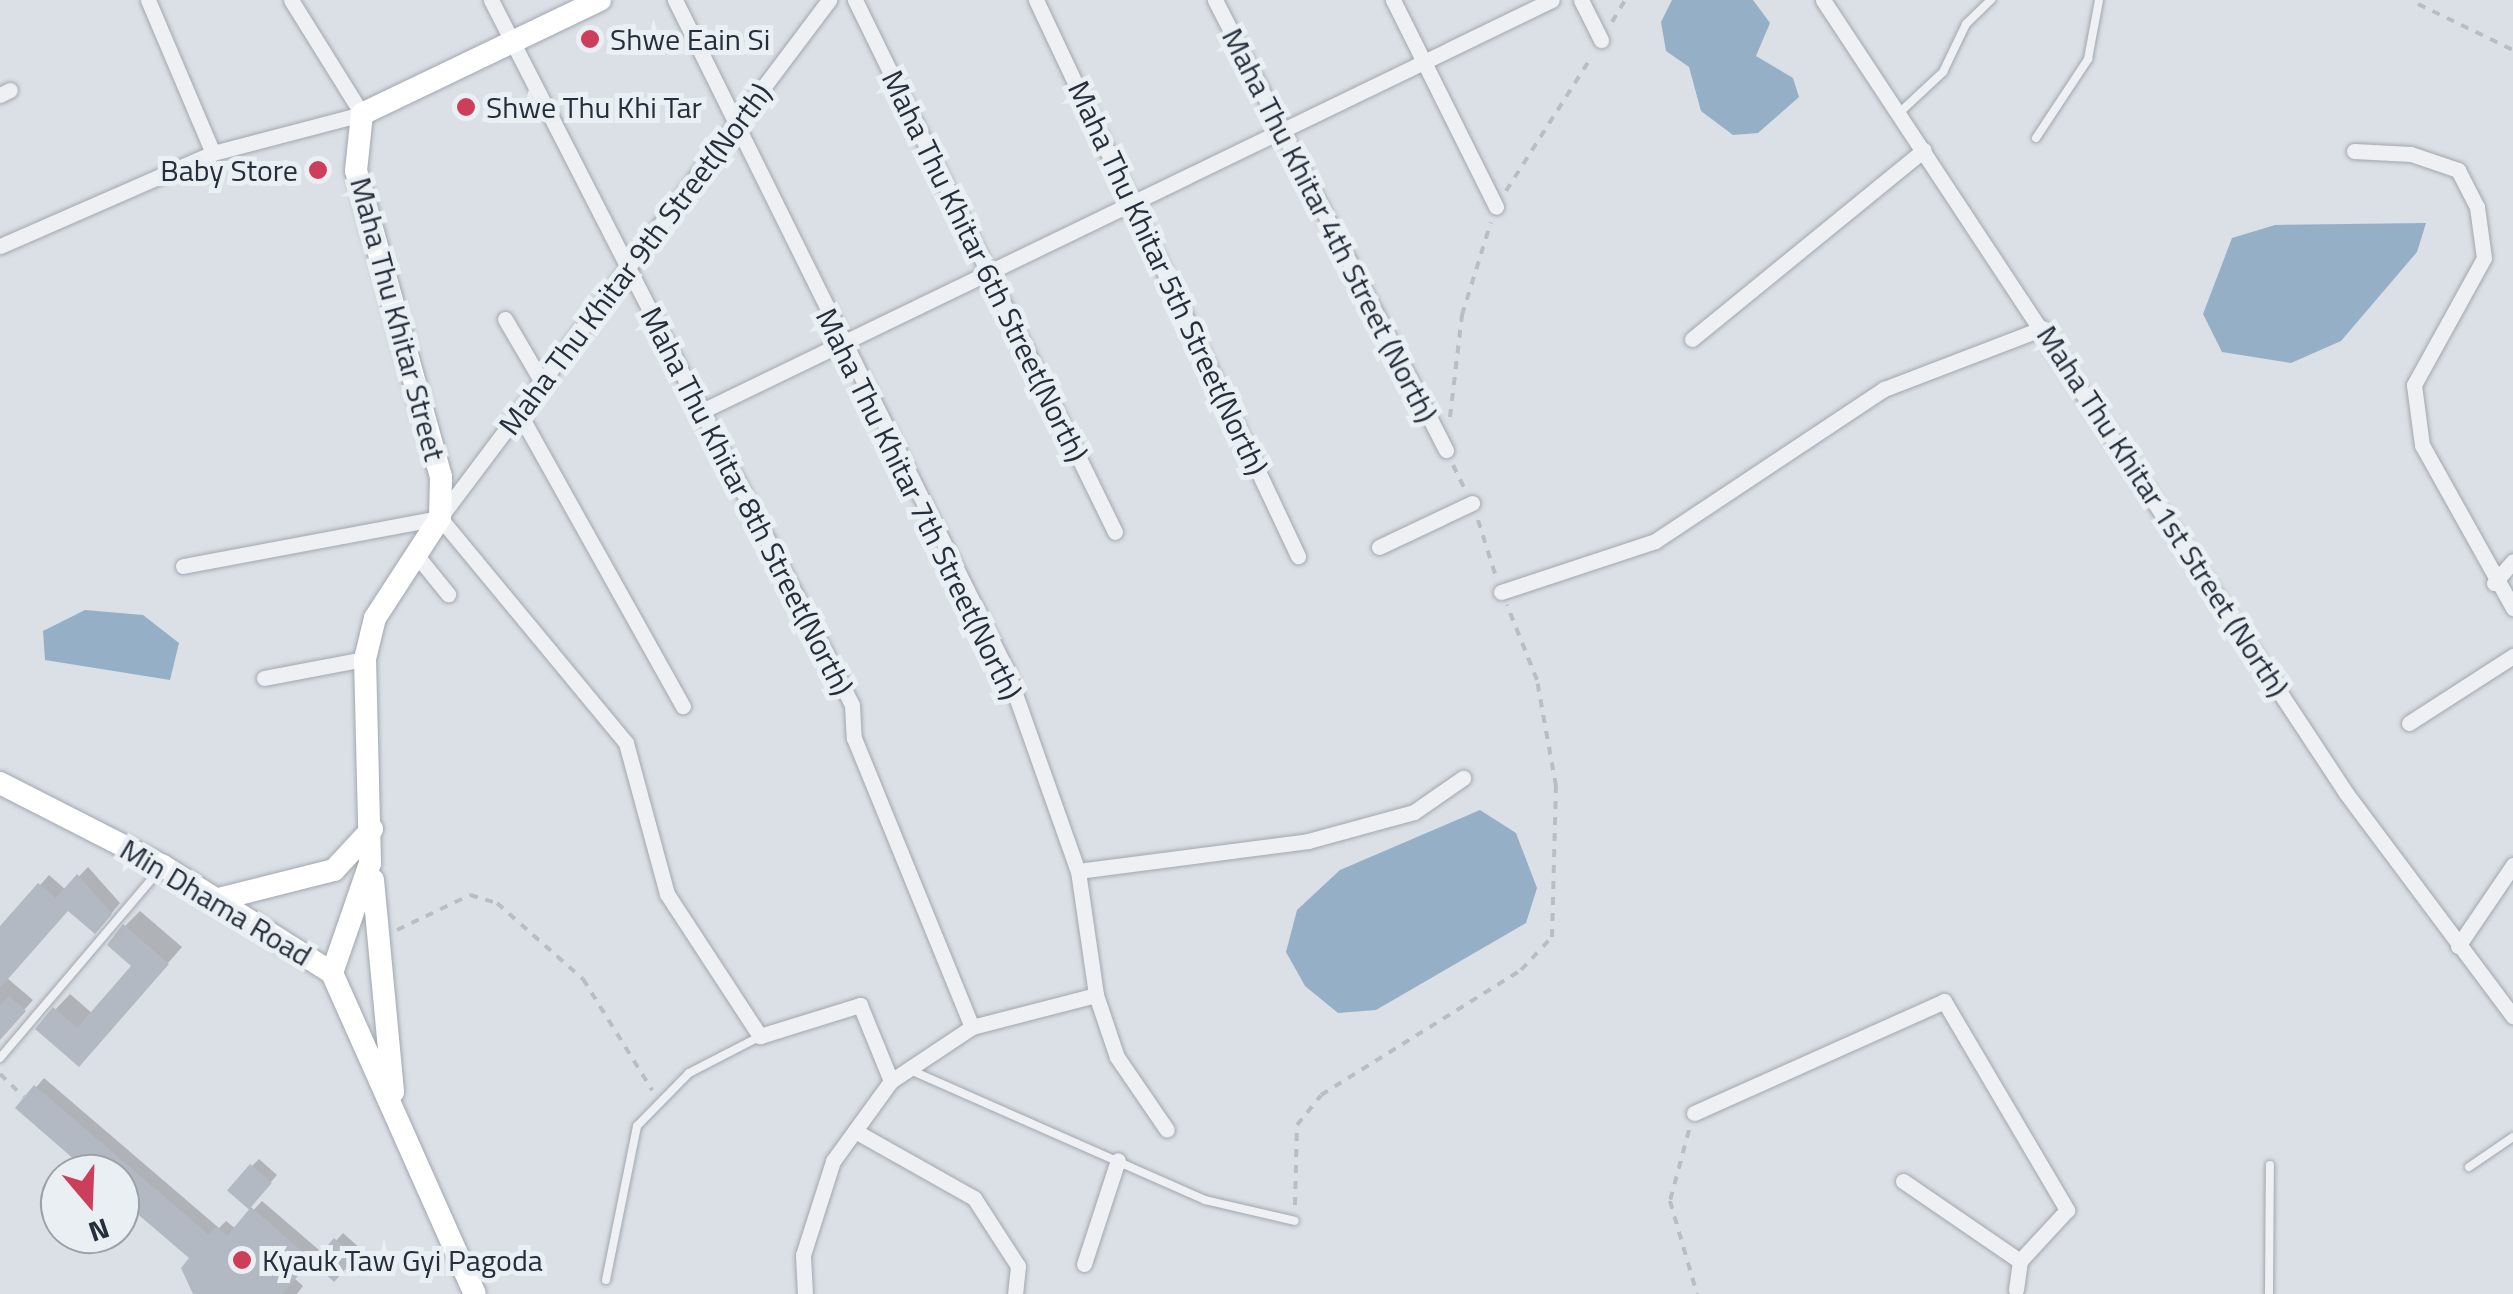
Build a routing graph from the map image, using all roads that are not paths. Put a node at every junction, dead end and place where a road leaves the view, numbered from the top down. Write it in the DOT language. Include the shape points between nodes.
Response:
graph roads {
  1 [pos="148,0"];
  2 [pos="292,0"];
  3 [pos="491,0"];
  4 [pos="600,0"];
  5 [pos="675,0"];
  6 [pos="830,0"];
  7 [pos="854,0"];
  8 [pos="1036,0"];
  9 [pos="1215,0"];
  10 [pos="1393,0"];
  11 [pos="1552,0"];
  12 [pos="1581,0"];
  13 [pos="1823,0"];
  14 [pos="1991,0"];
  15 [pos="2099,0"];
  16 [pos="1601,40"];
  17 [pos="514,44"];
  18 [pos="1424,62"];
  19 [pos="362,114"];
  20 [pos="1898,114"];
  21 [pos="736,124"];
  22 [pos="1280,132"];
  23 [pos="2036,138"];
  24 [pos="1924,150"];
  25 [pos="2354,150"];
  26 [pos="213,153"];
  27 [pos="1133,202"];
  28 [pos="1496,207"];
  29 [pos="0,246"];
  30 [pos="626,264"];
  31 [pos="988,273"];
  32 [pos="505,318"];
  33 [pos="2044,328"];
  34 [pos="1692,340"];
  35 [pos="839,344"];
  36 [pos="542,382"];
  37 [pos="700,412"];
  38 [pos="519,413"];
  39 [pos="1446,450"];
  40 [pos="1472,503"];
  41 [pos="440,518"];
  42 [pos="1115,532"];
  43 [pos="1379,547"];
  44 [pos="1298,556"];
  45 [pos="418,558"];
  46 [pos="2513,562"];
  47 [pos="183,566"];
  48 [pos="2494,583"];
  49 [pos="1501,592"];
  50 [pos="448,594"];
  51 [pos="2513,608"];
  52 [pos="2513,656"];
  53 [pos="365,659"];
  54 [pos="264,678"];
  55 [pos="683,706"];
  56 [pos="2408,723"];
  57 [pos="1462,778"];
  58 [pos="0,783"];
  59 [pos="372,830"];
  60 [pos="370,864"];
  61 [pos="2513,865"];
  62 [pos="163,866"];
  63 [pos="1078,871"];
  64 [pos="219,899"];
  65 [pos="2458,946"];
  66 [pos="332,973"];
  67 [pos="1096,995"];
  68 [pos="2513,1016"];
  69 [pos="972,1027"];
  70 [pos="760,1036"];
  71 [pos="0,1058"];
  72 [pos="908,1069"];
  73 [pos="891,1080"];
  74 [pos="393,1101"];
  75 [pos="1694,1112"];
  76 [pos="1167,1130"];
  77 [pos="855,1131"];
  78 [pos="2513,1137"];
  79 [pos="1118,1160"];
  80 [pos="2270,1165"];
  81 [pos="2469,1167"];
  82 [pos="1903,1180"];
  83 [pos="1295,1221"];
  84 [pos="2020,1261"];
  85 [pos="1084,1264"];
  86 [pos="606,1280"];
  87 [pos="2019,1293"];
  88 [pos="475,1294"];
  89 [pos="805,1294"];
  90 [pos="1014,1294"];
  91 [pos="2268,1294"];
  1 -- 26 [label="street"];
  2 -- 19 [label="street"];
  3 -- 17 [label="street, Maha Thu Khitar 8th Street(North)"];
  4 -- 17 [label="street"];
  5 -- 21 [label="street, Maha Thu Khitar 7th Street(North)"];
  6 -- 21 [label="street, Maha Thu Khitar 9th Street(North)"];
  7 -- 31 [label="street, Maha Thu Khitar 6th Street(North)"];
  8 -- 27 [label="street, Maha Thu Khitar 5th Street(North)"];
  9 -- 22 [label="street, Maha Thu Khitar 4th Street (North)"];
  10 -- 18 [label="street"];
  11 -- 18 [label="street"];
  12 -- 16 [label="street"];
  13 -- 20 [label="street, Maha Thu Khitar 1st Street (North)"];
  14 -- 20 [label="lane" via="1966,24 1943,72"];
  15 -- 23 [label="lane" via="2088,59"];
  17 -- 19 [label="street"];
  17 -- 30 [label="street, Maha Thu Khitar 8th Street(North)"];
  18 -- 22 [label="street"];
  18 -- 28 [label="street"];
  19 -- 26 [label="street"];
  19 -- 41 [label="street, Maha Thu Khitar Street" via="356,171 441,477"];
  20 -- 24 [label="street, Maha Thu Khitar 1st Street (North)"];
  21 -- 30 [label="street, Maha Thu Khitar 9th Street(North)"];
  21 -- 35 [label="street, Maha Thu Khitar 7th Street(North)"];
  22 -- 27 [label="street"];
  22 -- 39 [label="street, Maha Thu Khitar 4th Street (North)"];
  24 -- 33 [label="street, Maha Thu Khitar 1st Street (North)"];
  24 -- 34 [label="street"];
  25 -- 48 [label="street" via="2412,154 2458,170 2477,207 2484,258 2414,384 2422,445"];
  26 -- 29 [label="street"];
  27 -- 31 [label="street"];
  27 -- 44 [label="street, Maha Thu Khitar 5th Street(North)"];
  30 -- 36 [label="street, Maha Thu Khitar 9th Street(North)"];
  30 -- 37 [label="street, Maha Thu Khitar 8th Street(North)"];
  31 -- 35 [label="street"];
  31 -- 42 [label="street, Maha Thu Khitar 6th Street(North)"];
  32 -- 36 [label="street"];
  33 -- 49 [label="street" via="1884,389 1656,541"];
  33 -- 65 [label="street, Maha Thu Khitar 1st Street (North)" via="2346,793"];
  35 -- 37 [label="street"];
  35 -- 63 [label="street, Maha Thu Khitar 7th Street(North)" via="1007,671"];
  36 -- 38 [label="street, Maha Thu Khitar 9th Street(North)"];
  37 -- 69 [label="street, Maha Thu Khitar 8th Street(North)" via="852,706 854,738"];
  38 -- 41 [label="street, Maha Thu Khitar 9th Street(North)"];
  38 -- 55 [label="street"];
  40 -- 43 [label="street"];
  41 -- 45 [label="street"];
  41 -- 47 [label="street"];
  41 -- 70 [label="street" via="626,742 667,894"];
  45 -- 50 [label="street"];
  45 -- 53 [label="street" via="376,618"];
  46 -- 48 [label="street"];
  48 -- 51 [label="street"];
  52 -- 56 [label="street"];
  53 -- 54 [label="street"];
  53 -- 59 [label="street"];
  57 -- 63 [label="street" via="1414,812 1308,841"];
  58 -- 62 [label="street, Min Dhama Road"];
  59 -- 60 [label="street"];
  59 -- 64 [label="street" via="318,877"];
  60 -- 66 [label="street"];
  60 -- 74 [label="street"];
  61 -- 65 [label="street"];
  62 -- 64 [label="street, Min Dhama Road"];
  62 -- 71 [label="lane"];
  63 -- 67 [label="street, Maha Thu Khitar 7th Street(North)"];
  64 -- 66 [label="street, Min Dhama Road"];
  65 -- 68 [label="street, Maha Thu Khitar 1st Street (North)"];
  66 -- 74 [label="street, Min Dhama Road"];
  67 -- 69 [label="street"];
  67 -- 76 [label="street, Maha Thu Khitar 7th Street(North)" via="1134,1088"];
  69 -- 72 [label="street"];
  70 -- 73 [label="street" via="860,1005"];
  70 -- 86 [label="lane" via="689,1073 636,1126"];
  72 -- 73 [label="street"];
  72 -- 79 [label="lane"];
  73 -- 77 [label="street"];
  74 -- 88 [label="street, Min Dhama Road"];
  75 -- 84 [label="street" via="1944,1001 2067,1210"];
  77 -- 89 [label="street" via="833,1161 803,1255"];
  77 -- 90 [label="street" via="974,1198 1018,1266"];
  78 -- 81 [label="lane"];
  79 -- 83 [label="lane" via="1205,1200"];
  79 -- 85 [label="street"];
  80 -- 91 [label="lane"];
  82 -- 84 [label="street"];
  84 -- 87 [label="street"];
}
